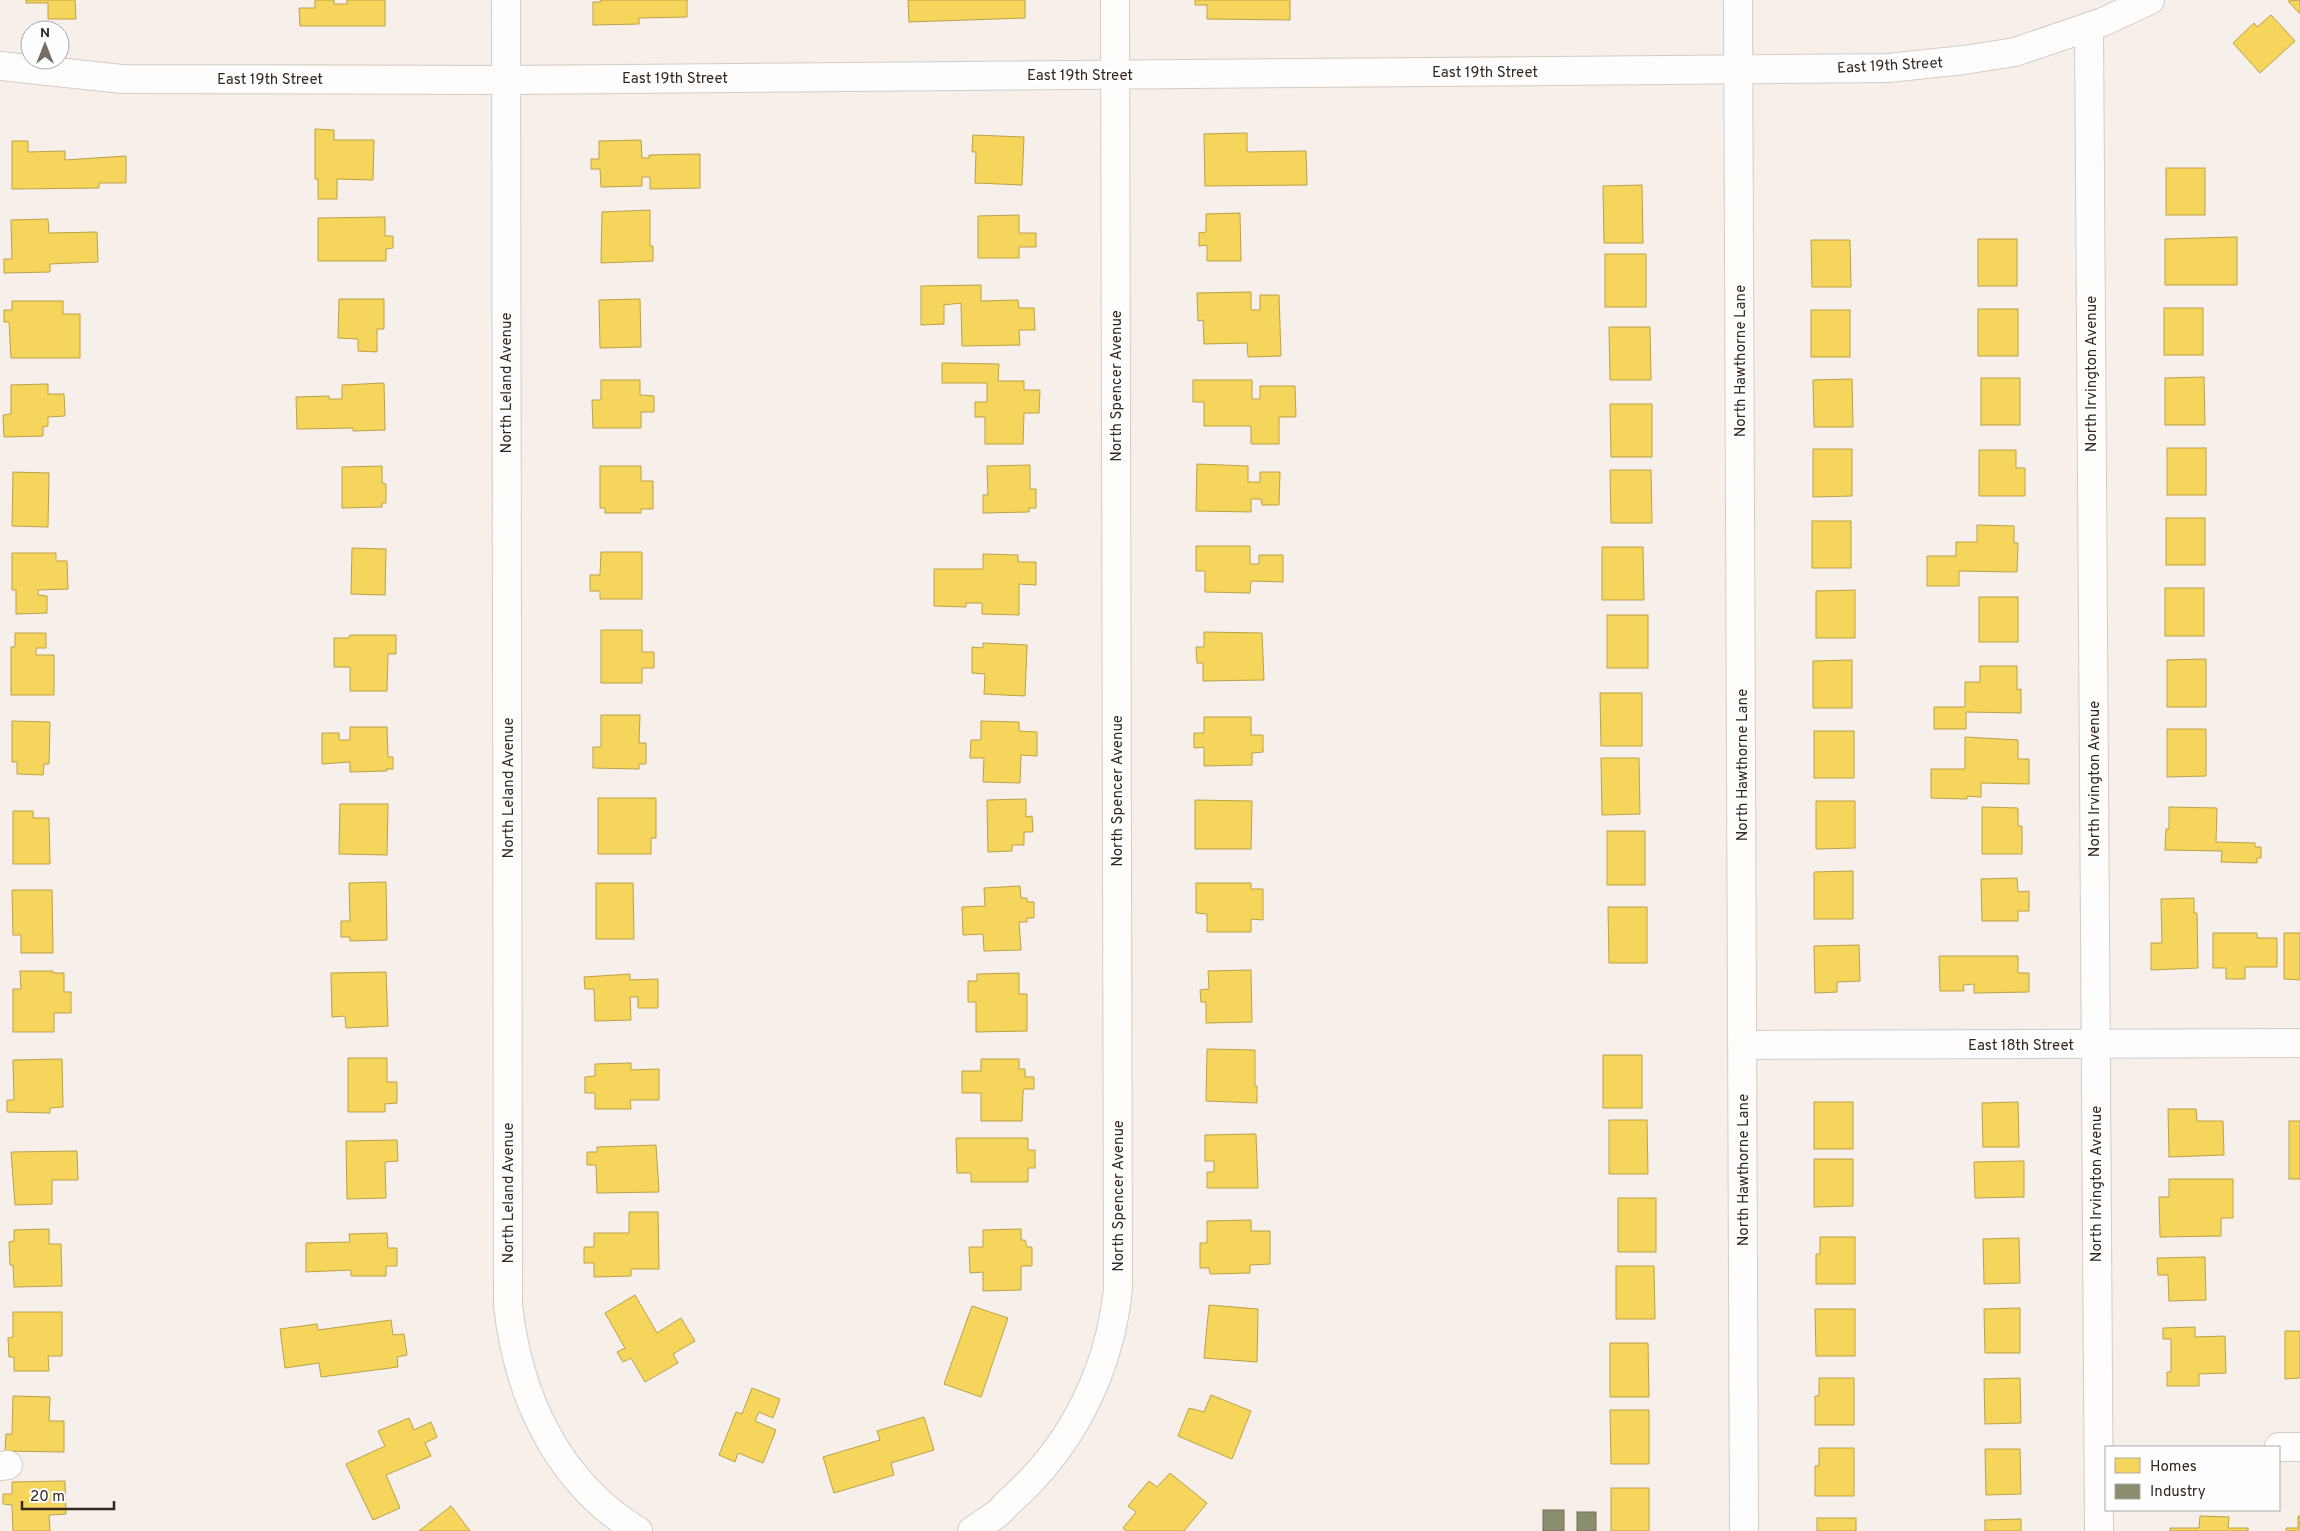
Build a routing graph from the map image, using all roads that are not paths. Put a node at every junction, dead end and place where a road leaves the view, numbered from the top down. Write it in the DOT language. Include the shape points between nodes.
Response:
graph roads {
  1 [pos="506,0"];
  2 [pos="1115,0"];
  3 [pos="1738,0"];
  4 [pos="2150,0"];
  5 [pos="2089,27"];
  6 [pos="0,66"];
  7 [pos="1739,70"];
  8 [pos="1115,75"];
  9 [pos="505,80"];
  10 [pos="2300,1043"];
  11 [pos="2096,1044"];
  12 [pos="1743,1045"];
  13 [pos="2280,1447"];
  14 [pos="2300,1447"];
  15 [pos="2102,1448"];
  16 [pos="638,1531"];
  17 [pos="972,1531"];
  18 [pos="1744,1531"];
  19 [pos="2099,1531"];
  1 -- 9 [label="street, North Leland Avenue"];
  2 -- 8 [label="street, North Spencer Avenue"];
  3 -- 7 [label="street, North Hawthorne Lane"];
  4 -- 5 [label="street, East 19th Street"];
  5 -- 7 [label="street, East 19th Street" via="2015,52 1938,63 1888,68"];
  5 -- 11 [label="street, North Irvington Avenue"];
  6 -- 9 [label="street, East 19th Street" via="122,79"];
  7 -- 8 [label="street, East 19th Street"];
  7 -- 12 [label="street, North Hawthorne Lane"];
  8 -- 9 [label="street, East 19th Street"];
  8 -- 17 [label="street, North Spencer Avenue" via="1117,1304 1108,1346 1074,1426 1030,1483 998,1513"];
  9 -- 16 [label="street, North Leland Avenue" via="508,1305 520,1375 549,1439 593,1495"];
  10 -- 11 [label="street, East 18th Street"];
  11 -- 12 [label="street, East 18th Street"];
  11 -- 15 [label="street, North Irvington Avenue"];
  12 -- 18 [label="street, North Hawthorne Lane"];
  13 -- 14 [label="street"];
  15 -- 19 [label="street, North Irvington Avenue"];
}
